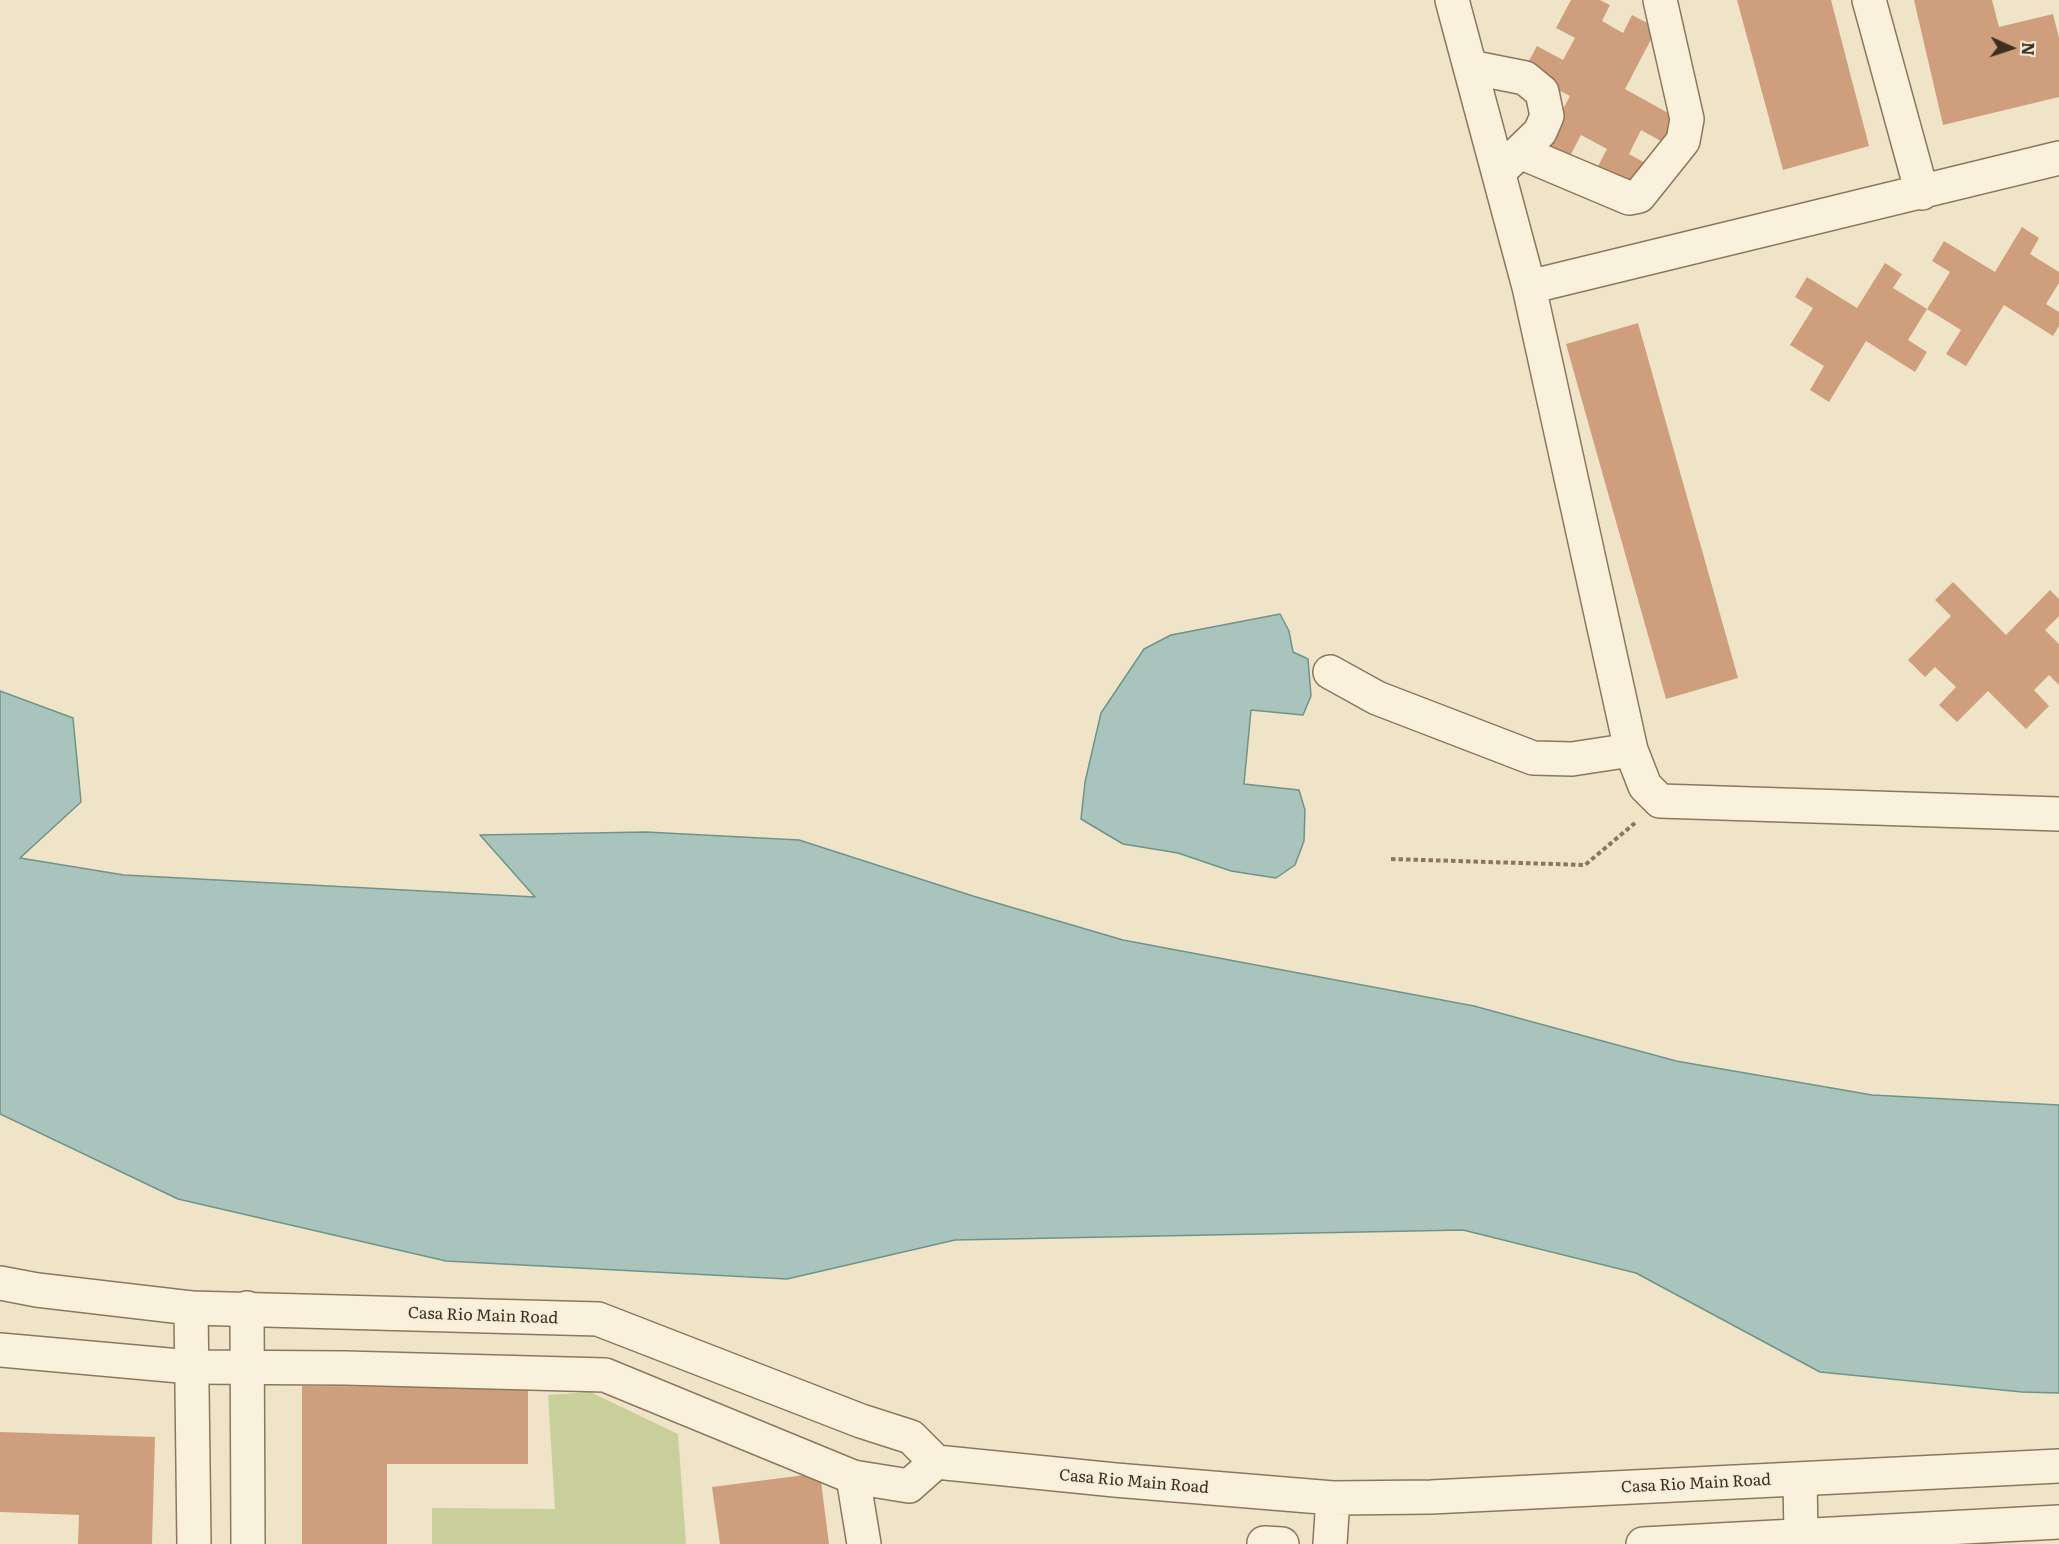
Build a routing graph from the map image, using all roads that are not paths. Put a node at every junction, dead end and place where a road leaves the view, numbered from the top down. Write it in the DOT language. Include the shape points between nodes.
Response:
graph roads {
  1 [pos="1452,0"];
  2 [pos="1660,0"];
  3 [pos="1869,0"];
  4 [pos="1470,67"];
  5 [pos="2059,158"];
  6 [pos="1509,163"];
  7 [pos="1922,193"];
  8 [pos="1529,287"];
  9 [pos="1330,672"];
  10 [pos="1630,750"];
  11 [pos="2059,814"];
  12 [pos="0,1283"];
  13 [pos="191,1308"];
  14 [pos="247,1308"];
  15 [pos="0,1350"];
  16 [pos="191,1367"];
  17 [pos="247,1368"];
  18 [pos="936,1462"];
  19 [pos="2059,1466"];
  20 [pos="853,1477"];
  21 [pos="1800,1479"];
  22 [pos="1333,1498"];
  23 [pos="2059,1522"];
  24 [pos="1801,1535"];
  25 [pos="194,1544"];
  26 [pos="248,1544"];
  27 [pos="864,1544"];
  28 [pos="1330,1544"];
  29 [pos="1643,1544"];
  1 -- 4 [label="street"];
  2 -- 6 [label="street" via="1688,119 1683,141 1639,196 1629,198"];
  3 -- 7 [label="street"];
  4 -- 6 [label="street"];
  4 -- 6 [label="street" via="1525,78 1542,92 1547,116 1540,132"];
  5 -- 7 [label="street"];
  6 -- 8 [label="street"];
  7 -- 8 [label="street"];
  8 -- 10 [label="street"];
  9 -- 10 [label="street" via="1377,698 1533,758 1572,759"];
  10 -- 11 [label="street" via="1645,786 1660,801"];
  12 -- 13 [label="street, Casa Rio Main Road"];
  13 -- 14 [label="street, Casa Rio Main Road"];
  13 -- 16 [label="street"];
  14 -- 17 [label="street"];
  14 -- 18 [label="street, Casa Rio Main Road" via="598,1319 911,1437"];
  15 -- 16 [label="street"];
  16 -- 17 [label="street"];
  16 -- 25 [label="street"];
  17 -- 20 [label="street" via="605,1375"];
  17 -- 26 [label="street"];
  18 -- 20 [label="street" via="909,1486"];
  18 -- 22 [label="street, Casa Rio Main Road"];
  19 -- 21 [label="street, Casa Rio Main Road"];
  20 -- 27 [label="street"];
  21 -- 22 [label="street, Casa Rio Main Road"];
  21 -- 24 [label="street"];
  22 -- 28 [label="street"];
  23 -- 24 [label="street"];
  24 -- 29 [label="street"];
}
